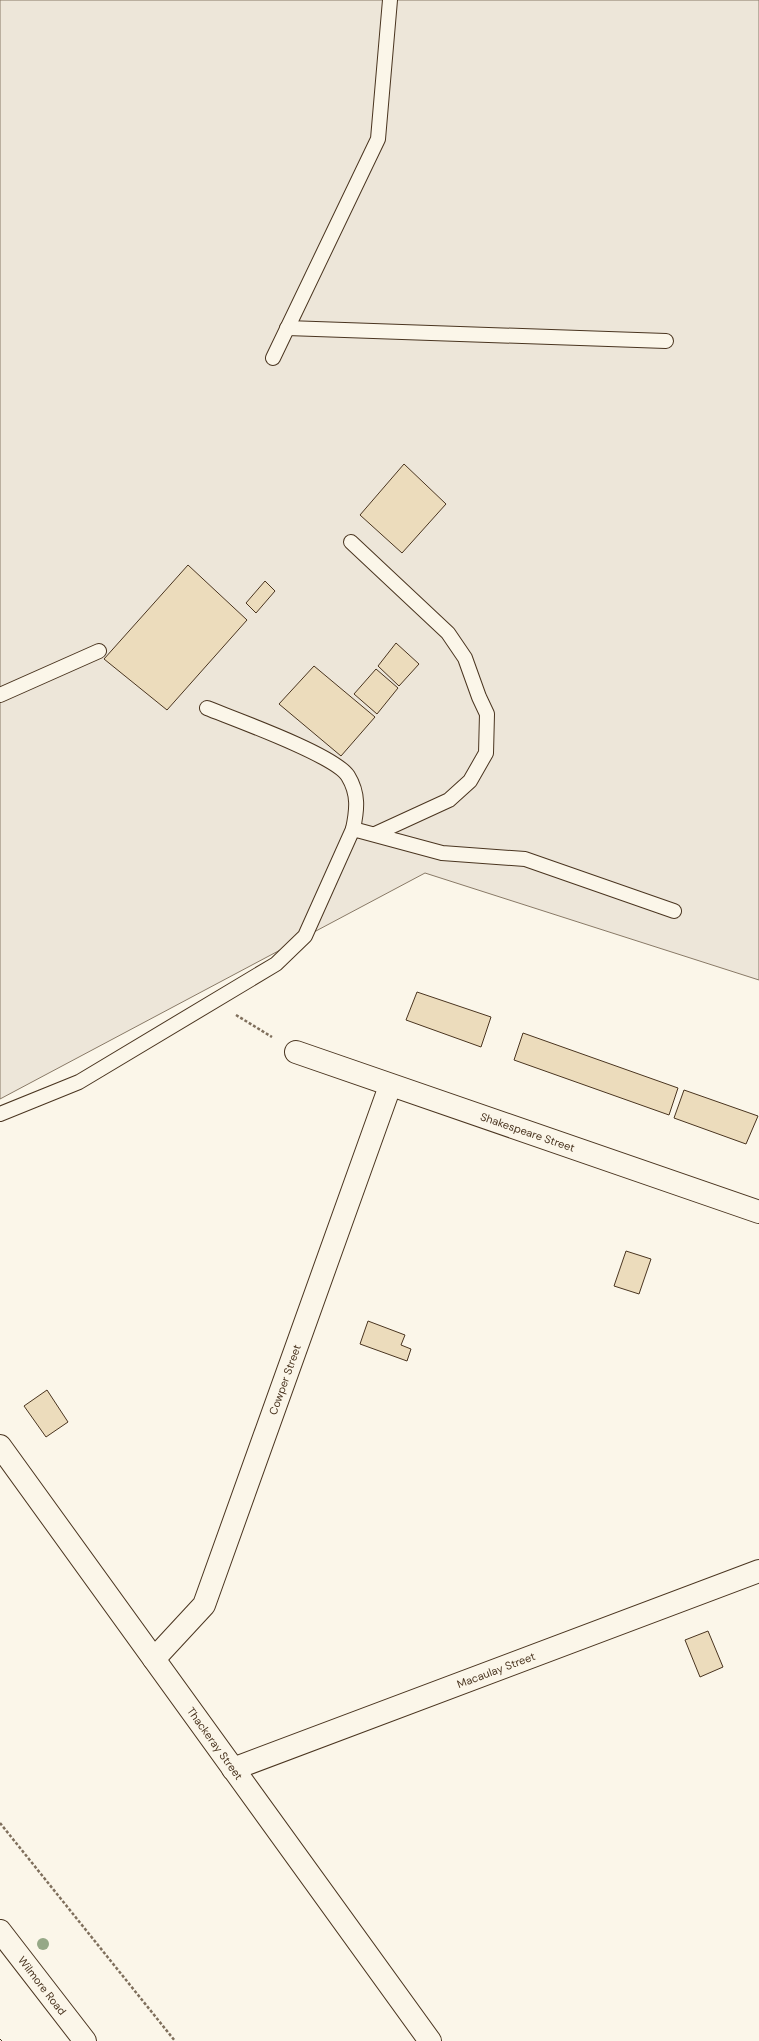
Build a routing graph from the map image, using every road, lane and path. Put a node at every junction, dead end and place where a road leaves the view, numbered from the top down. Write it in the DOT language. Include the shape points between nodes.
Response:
graph roads {
  1 [pos="390,0"];
  2 [pos="287,328"];
  3 [pos="666,341"];
  4 [pos="274,358"];
  5 [pos="351,542"];
  6 [pos="99,651"];
  7 [pos="0,695"];
  8 [pos="207,708"];
  9 [pos="353,829"];
  10 [pos="375,834"];
  11 [pos="674,911"];
  12 [pos="213,1002"];
  13 [pos="296,1052"];
  14 [pos="390,1086"];
  15 [pos="0,1114"];
  16 [pos="759,1212"];
  17 [pos="0,1446"];
  18 [pos="759,1571"];
  19 [pos="154,1659"];
  20 [pos="233,1769"];
  21 [pos="0,1823"];
  22 [pos="0,1931"];
  23 [pos="85,2041"];
  24 [pos="175,2041"];
  25 [pos="430,2041"];
  1 -- 2 [label="lane" via="378,139"];
  2 -- 3 [label="lane"];
  2 -- 4 [label="lane"];
  5 -- 10 [label="lane" via="448,633 465,658 487,714 486,752 470,781 449,800"];
  6 -- 7 [label="lane"];
  8 -- 9 [label="lane" via="320,755 348,775 358,803"];
  9 -- 10 [label="lane"];
  9 -- 12 [label="lane" via="305,936 276,964"];
  10 -- 11 [label="lane" via="442,852 525,859"];
  12 -- 13 [label="path"];
  12 -- 15 [label="lane" via="79,1082"];
  13 -- 14 [label="street, Shakespeare Street"];
  14 -- 16 [label="street, Shakespeare Street"];
  14 -- 19 [label="street, Cowper Street" via="204,1605"];
  17 -- 19 [label="street, Thackeray Street"];
  18 -- 20 [label="street, Macaulay Street"];
  19 -- 20 [label="street, Thackeray Street"];
  20 -- 25 [label="street, Thackeray Street"];
  21 -- 24 [label="path"];
  22 -- 23 [label="street, Wilmore Road"];
}
